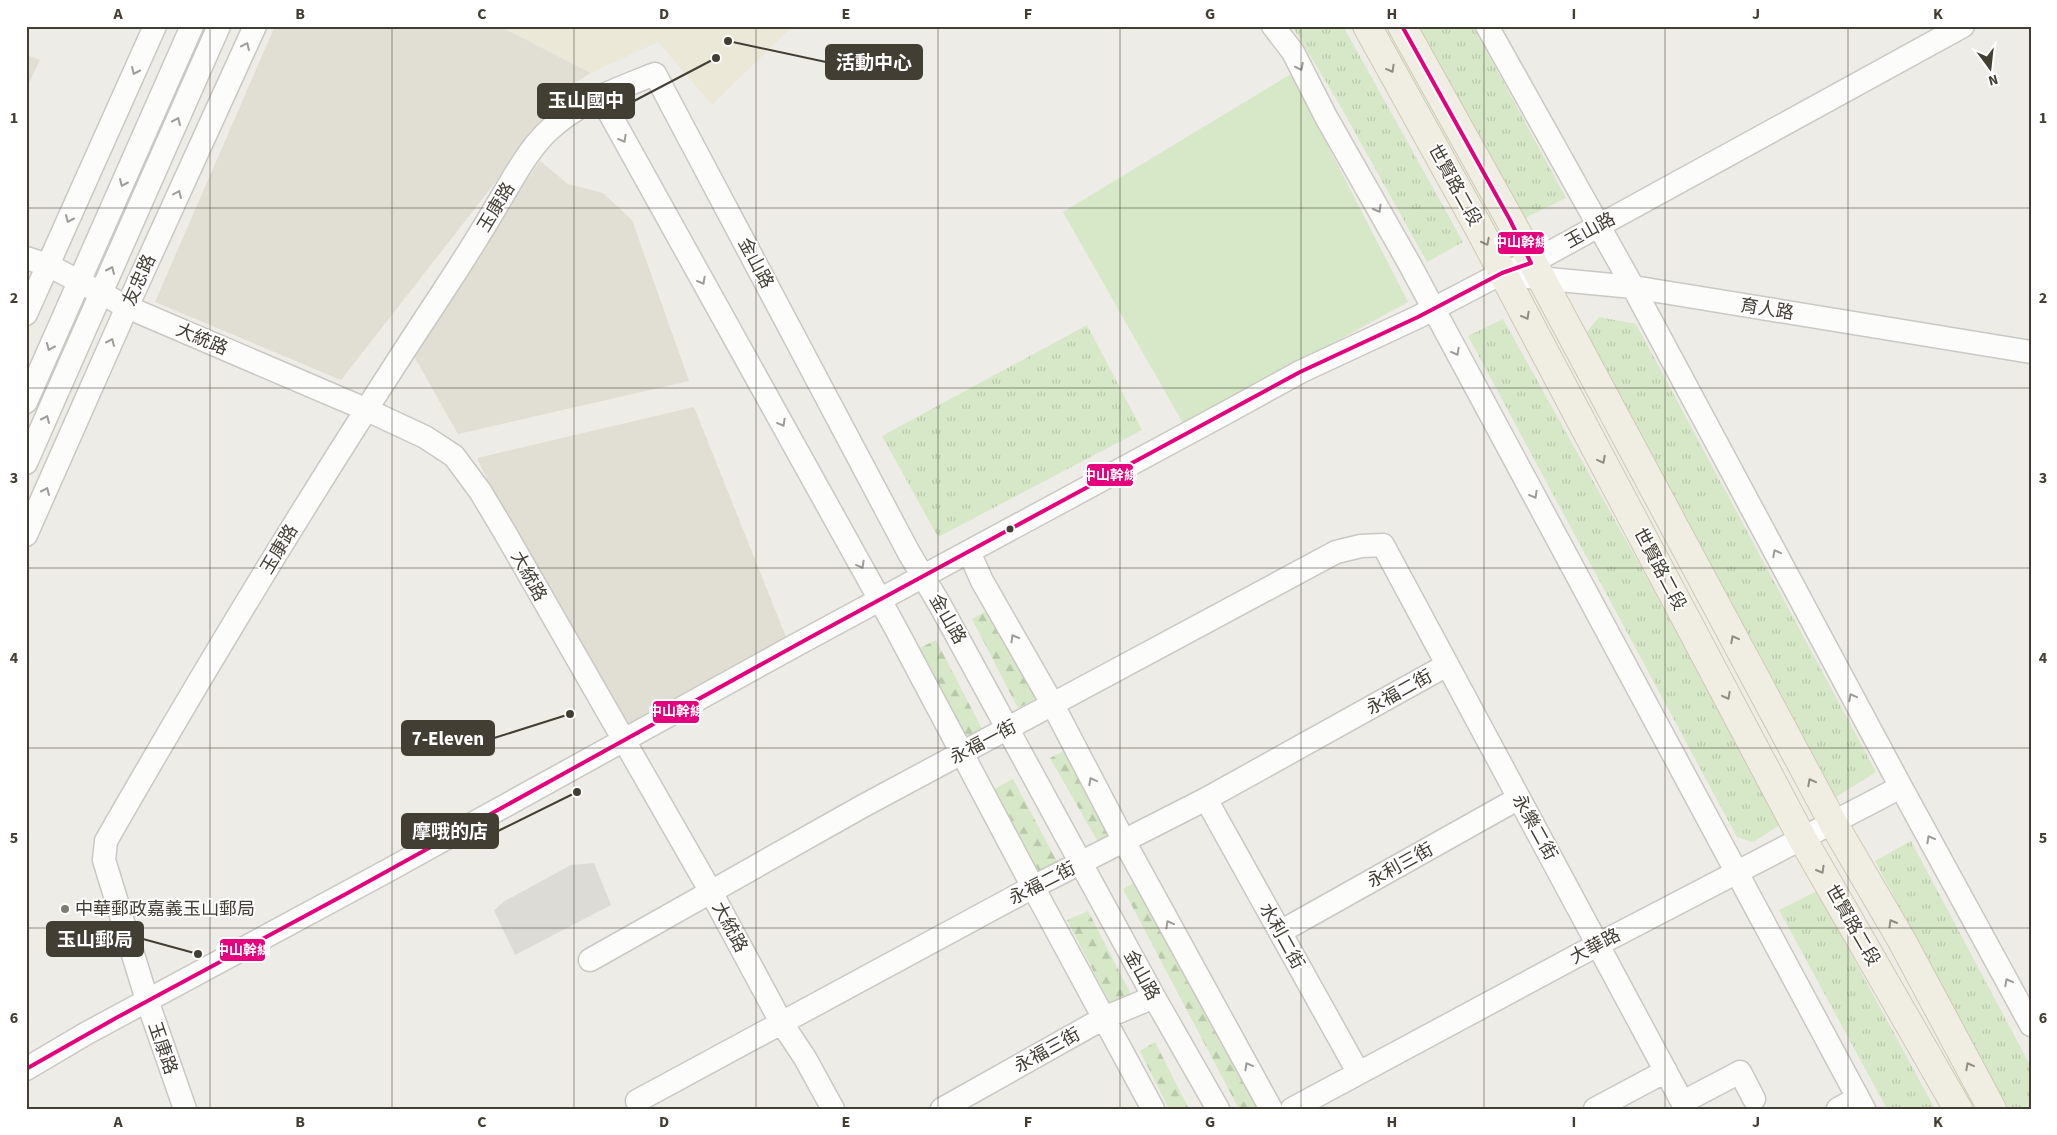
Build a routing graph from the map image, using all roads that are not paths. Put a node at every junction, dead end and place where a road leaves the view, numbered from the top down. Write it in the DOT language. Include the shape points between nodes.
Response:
graph roads {
  1 [pos="155,26"];
  2 [pos="192,26"];
  3 [pos="219,26"];
  4 [pos="255,26"];
  5 [pos="1273,26"];
  6 [pos="1366,26"];
  7 [pos="1402,26"];
  8 [pos="1487,26"];
  9 [pos="1963,26"];
  10 [pos="655,74"];
  11 [pos="600,96"];
  12 [pos="1598,226"];
  13 [pos="26,258"];
  14 [pos="48,266"];
  15 [pos="1536,271"];
  16 [pos="1502,273"];
  17 [pos="78,282"];
  18 [pos="1633,287"];
  19 [pos="100,294"];
  20 [pos="127,308"];
  21 [pos="1434,308"];
  22 [pos="26,314"];
  23 [pos="2031,352"];
  24 [pos="26,402"];
  25 [pos="365,409"];
  26 [pos="26,463"];
  27 [pos="26,535"];
  28 [pos="1383,545"];
  29 [pos="969,552"];
  30 [pos="923,576"];
  31 [pos="880,600"];
  32 [pos="1447,666"];
  33 [pos="1053,705"];
  34 [pos="1009,729"];
  35 [pos="625,739"];
  36 [pos="962,753"];
  37 [pos="1900,787"];
  38 [pos="1519,798"];
  39 [pos="1206,799"];
  40 [pos="1832,821"];
  41 [pos="1802,838"];
  42 [pos="1124,841"];
  43 [pos="1080,863"];
  44 [pos="1738,871"];
  45 [pos="1032,887"];
  46 [pos="711,892"];
  47 [pos="1280,932"];
  48 [pos="1599,944"];
  49 [pos="590,960"];
  50 [pos="1154,997"];
  51 [pos="147,1000"];
  52 [pos="1104,1018"];
  53 [pos="781,1022"];
  54 [pos="2031,1025"];
  55 [pos="26,1068"];
  56 [pos="1358,1072"];
  57 [pos="1666,1072"];
  58 [pos="1754,1099"];
  59 [pos="637,1101"];
  60 [pos="1861,1103"];
  61 [pos="1684,1105"];
  62 [pos="185,1109"];
  63 [pos="833,1109"];
  64 [pos="942,1109"];
  65 [pos="1153,1109"];
  66 [pos="1218,1109"];
  67 [pos="1271,1109"];
  68 [pos="1292,1109"];
  69 [pos="1595,1109"];
  70 [pos="1838,1109"];
  71 [pos="1958,1109"];
  72 [pos="1992,1109"];
  1 -- 14 [label="street, one-way"];
  2 -- 17 [label="street, one-way"];
  19 -- 3 [label="street, 友忠路, one-way"];
  20 -- 4 [label="street, 友忠路, one-way"];
  5 -- 21 [label="street, one-way" via="1293,52"];
  6 -- 16 [label="main road, 世賢路二段, one-way"];
  7 -- 15 [label="main road, 世賢路二段"];
  8 -- 12 [label="street"];
  9 -- 12 [label="street, 玉山路"];
  10 -- 11 [label="street, 玉康路"];
  10 -- 30 [label="street, 金山路"];
  11 -- 25 [label="street, 玉康路" via="546,133 524,161 467,256"];
  11 -- 31 [label="street, one-way"];
  12 -- 15 [label="street, 玉山路"];
  12 -- 18 [label="street"];
  13 -- 14 [label="street, 大統路"];
  14 -- 17 [label="street, 大統路"];
  14 -- 22 [label="street"];
  15 -- 16 [label="street, 育人路"];
  15 -- 18 [label="street, 育人路"];
  40 -- 15 [label="main road, 世賢路二段, one-way"];
  16 -- 21 [label="street"];
  16 -- 41 [label="main road, 世賢路二段, one-way"];
  17 -- 19 [label="street, 大統路"];
  17 -- 24 [label="street, one-way"];
  18 -- 23 [label="street, 育人路"];
  37 -- 18 [label="street, one-way"];
  19 -- 20 [label="street, 大統路"];
  26 -- 19 [label="street, 友忠路, one-way"];
  20 -- 25 [label="street, 大統路"];
  27 -- 20 [label="street, 友忠路, one-way"];
  21 -- 29 [label="street" via="1300,372"];
  21 -- 44 [label="street, one-way"];
  25 -- 35 [label="street, 大統路" via="425,437 454,456 464,468"];
  25 -- 51 [label="street, 玉康路" via="106,841 104,860"];
  28 -- 32 [label="street, 永樂二街"];
  28 -- 33 [label="street, 永福一街" via="1336,552"];
  29 -- 30 [label="street"];
  33 -- 29 [label="street, one-way" via="982,581"];
  30 -- 31 [label="street"];
  30 -- 34 [label="street, 金山路"];
  31 -- 35 [label="street"];
  31 -- 36 [label="street"];
  32 -- 38 [label="street, 永樂二街"];
  32 -- 39 [label="street, 永福二街"];
  33 -- 34 [label="street, 永福一街"];
  42 -- 33 [label="street, one-way"];
  34 -- 36 [label="street, 永福一街"];
  34 -- 43 [label="street, 金山路"];
  35 -- 46 [label="street, 大統路"];
  35 -- 51 [label="street"];
  36 -- 45 [label="street"];
  36 -- 46 [label="street, 永福一街"];
  37 -- 40 [label="street, 大華路"];
  54 -- 37 [label="street, one-way"];
  38 -- 47 [label="street, 永利三街"];
  38 -- 48 [label="street, 永樂二街"];
  39 -- 42 [label="street, 永福二街"];
  39 -- 47 [label="street, 水利二街"];
  40 -- 41 [label="street, 大華路"];
  72 -- 40 [label="main road, 世賢路二段, one-way" via="1901,939"];
  41 -- 44 [label="street, 大華路"];
  41 -- 71 [label="main road, 世賢路二段, one-way"];
  42 -- 43 [label="street, 永福二街"];
  67 -- 42 [label="street, one-way"];
  43 -- 45 [label="street, 永福二街"];
  43 -- 50 [label="street, 金山路"];
  44 -- 48 [label="street, 大華路"];
  44 -- 60 [label="street"];
  45 -- 52 [label="street"];
  45 -- 53 [label="street, 永福二街"];
  46 -- 49 [label="street, 永福一街"];
  46 -- 53 [label="street, 大統路"];
  47 -- 56 [label="street, 水利二街"];
  48 -- 56 [label="street, 大華路"];
  48 -- 57 [label="street, 永樂二街"];
  50 -- 52 [label="street, 永福三街"];
  50 -- 66 [label="street, 金山路"];
  51 -- 55 [label="street"];
  51 -- 62 [label="street, 玉康路"];
  52 -- 64 [label="street, 永福三街"];
  52 -- 65 [label="street"];
  53 -- 59 [label="street, 永福二街"];
  53 -- 63 [label="street, 大統路"];
  56 -- 68 [label="street, 大華路"];
  57 -- 61 [label="street, 永樂二街"];
  57 -- 69 [label="street"];
  58 -- 61 [label="street" via="1740,1072"];
  60 -- 70 [label="street"];
}
